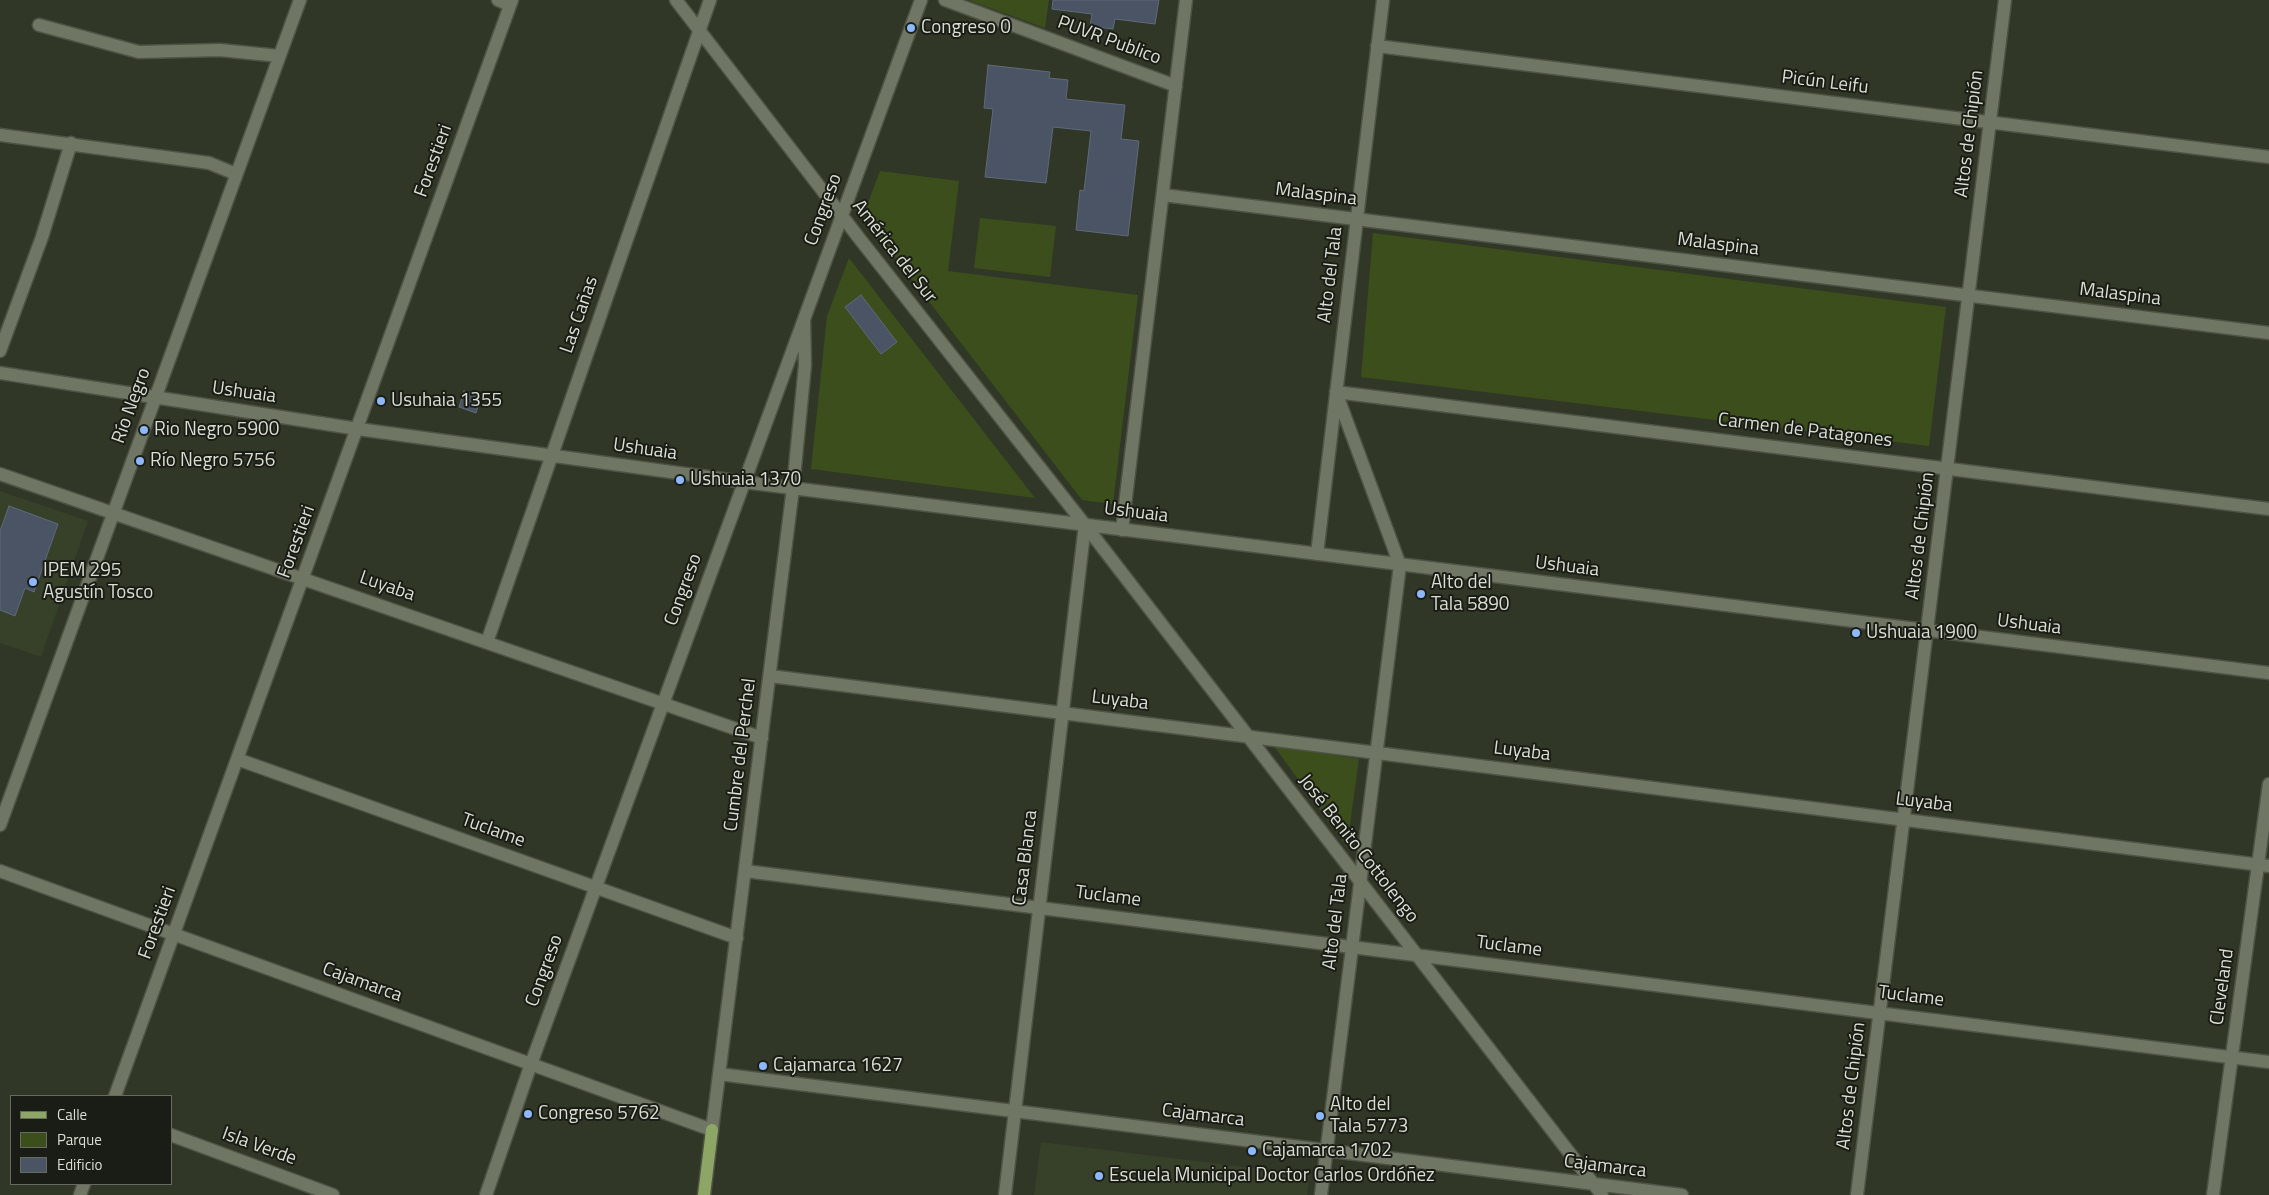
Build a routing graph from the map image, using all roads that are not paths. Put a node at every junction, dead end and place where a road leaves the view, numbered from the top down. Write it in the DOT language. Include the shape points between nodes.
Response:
graph roads {
  1 [pos="300,0"];
  2 [pos="498,0"];
  3 [pos="676,0"];
  4 [pos="710,0"];
  5 [pos="921,0"];
  6 [pos="945,0"];
  7 [pos="1186,0"];
  8 [pos="1382,0"];
  9 [pos="2005,0"];
  10 [pos="511,2"];
  11 [pos="39,25"];
  12 [pos="699,29"];
  13 [pos="1377,46"];
  14 [pos="279,56"];
  15 [pos="1176,86"];
  16 [pos="1990,122"];
  17 [pos="0,135"];
  18 [pos="71,143"];
  19 [pos="2269,157"];
  20 [pos="236,174"];
  21 [pos="1163,195"];
  22 [pos="842,215"];
  23 [pos="1357,218"];
  24 [pos="1969,295"];
  25 [pos="804,319"];
  26 [pos="2269,333"];
  27 [pos="0,351"];
  28 [pos="0,373"];
  29 [pos="1336,392"];
  30 [pos="155,399"];
  31 [pos="358,429"];
  32 [pos="551,456"];
  33 [pos="1948,468"];
  34 [pos="0,474"];
  35 [pos="744,482"];
  36 [pos="793,488"];
  37 [pos="2269,509"];
  38 [pos="114,512"];
  39 [pos="1085,525"];
  40 [pos="1122,530"];
  41 [pos="1317,554"];
  42 [pos="1400,565"];
  43 [pos="304,578"];
  44 [pos="1928,631"];
  45 [pos="487,642"];
  46 [pos="2269,673"];
  47 [pos="770,676"];
  48 [pos="663,704"];
  49 [pos="1062,713"];
  50 [pos="1248,736"];
  51 [pos="762,738"];
  52 [pos="1376,753"];
  53 [pos="237,760"];
  54 [pos="2269,784"];
  55 [pos="1904,819"];
  56 [pos="0,825"];
  57 [pos="2264,866"];
  58 [pos="0,871"];
  59 [pos="745,871"];
  60 [pos="1360,882"];
  61 [pos="596,888"];
  62 [pos="1039,907"];
  63 [pos="174,935"];
  64 [pos="737,938"];
  65 [pos="1352,946"];
  66 [pos="1416,954"];
  67 [pos="1880,1012"];
  68 [pos="2232,1057"];
  69 [pos="2269,1062"];
  70 [pos="531,1064"];
  71 [pos="719,1074"];
  72 [pos="115,1095"];
  73 [pos="1015,1111"];
  74 [pos="712,1130"];
  75 [pos="172,1135"];
  76 [pos="1327,1150"];
  77 [pos="1593,1184"];
  78 [pos="333,1195"];
  79 [pos="486,1195"];
  80 [pos="704,1195"];
  81 [pos="1005,1195"];
  82 [pos="1321,1195"];
  83 [pos="1602,1195"];
  84 [pos="1682,1195"];
  85 [pos="1857,1195"];
  86 [pos="2213,1195"];
  1 -- 14 [label="street, Río Negro"];
  2 -- 10 [label="street"];
  3 -- 12 [label="street, América del Sur"];
  4 -- 12 [label="street, Las Cañas"];
  5 -- 22 [label="street, Congreso"];
  6 -- 15 [label="street, PUVR Publico"];
  7 -- 15 [label="street"];
  8 -- 13 [label="street, Alto del Tala"];
  9 -- 16 [label="street, Altos de Chipión"];
  10 -- 31 [label="street, Forestieri"];
  11 -- 14 [label="street" via="139,52 220,50"];
  12 -- 22 [label="street, América del Sur"];
  12 -- 32 [label="street, Las Cañas"];
  13 -- 16 [label="street, Picún Leifu"];
  13 -- 23 [label="street, Alto del Tala"];
  14 -- 20 [label="street, Río Negro"];
  15 -- 21 [label="street"];
  16 -- 19 [label="street, Picún Leifu"];
  16 -- 24 [label="street, Altos de Chipión"];
  17 -- 18 [label="street"];
  18 -- 20 [label="street" via="209,163"];
  18 -- 27 [label="street" via="42,237"];
  20 -- 30 [label="street, Río Negro"];
  21 -- 23 [label="street, Malaspina"];
  21 -- 40 [label="street"];
  22 -- 25 [label="street, Congreso"];
  22 -- 39 [label="street, América del Sur"];
  23 -- 24 [label="street, Malaspina"];
  23 -- 29 [label="street, Alto del Tala"];
  24 -- 26 [label="street, Malaspina"];
  24 -- 33 [label="street, Altos de Chipión"];
  25 -- 35 [label="street, Congreso"];
  25 -- 36 [label="street, Cumbre del Perchel" via="805,365"];
  28 -- 30 [label="street, Ushuaia"];
  29 -- 33 [label="street, Carmen de Patagones"];
  29 -- 41 [label="street, Alto del Tala"];
  29 -- 42 [label="street"];
  30 -- 31 [label="street, Ushuaia"];
  30 -- 38 [label="street, Río Negro"];
  31 -- 32 [label="street, Ushuaia"];
  31 -- 43 [label="street, Forestieri"];
  32 -- 35 [label="street, Ushuaia"];
  32 -- 45 [label="street, Las Cañas"];
  33 -- 37 [label="street, Carmen de Patagones"];
  33 -- 44 [label="street, Altos de Chipión"];
  34 -- 38 [label="street, Luyaba"];
  35 -- 36 [label="street, Ushuaia"];
  35 -- 48 [label="street, Congreso"];
  36 -- 39 [label="street, Ushuaia"];
  36 -- 47 [label="street, Cumbre del Perchel"];
  38 -- 43 [label="street, Luyaba"];
  38 -- 56 [label="street, Río Negro"];
  39 -- 40 [label="street, Ushuaia"];
  39 -- 49 [label="street, Casa Blanca"];
  39 -- 50 [label="street, José Benito Cottolengo"];
  40 -- 41 [label="street, Ushuaia"];
  41 -- 42 [label="street, Ushuaia"];
  42 -- 44 [label="street, Ushuaia"];
  42 -- 52 [label="street, Alto del Tala"];
  43 -- 45 [label="street, Luyaba"];
  43 -- 53 [label="street, Forestieri"];
  44 -- 46 [label="street, Ushuaia"];
  44 -- 55 [label="street, Altos de Chipión"];
  45 -- 48 [label="street, Luyaba"];
  47 -- 49 [label="street, Luyaba"];
  47 -- 51 [label="street, Cumbre del Perchel"];
  48 -- 51 [label="street, Luyaba"];
  48 -- 61 [label="street, Congreso"];
  49 -- 50 [label="street, Luyaba"];
  49 -- 62 [label="street, Casa Blanca"];
  50 -- 52 [label="street, Luyaba"];
  50 -- 60 [label="street, José Benito Cottolengo"];
  51 -- 59 [label="street, Cumbre del Perchel"];
  52 -- 55 [label="street, Luyaba"];
  52 -- 60 [label="street, Alto del Tala"];
  53 -- 61 [label="street, Tuclame"];
  53 -- 63 [label="street, Forestieri"];
  54 -- 57 [label="street, Cleveland"];
  55 -- 57 [label="street, Luyaba"];
  55 -- 67 [label="street, Altos de Chipión"];
  57 -- 68 [label="street, Cleveland"];
  58 -- 63 [label="street, Cajamarca"];
  59 -- 62 [label="street, Tuclame"];
  59 -- 64 [label="street, Cumbre del Perchel"];
  60 -- 65 [label="street, Alto del Tala"];
  60 -- 66 [label="street, José Benito Cottolengo"];
  61 -- 64 [label="street, Tuclame"];
  61 -- 70 [label="street, Congreso"];
  62 -- 65 [label="street, Tuclame"];
  62 -- 73 [label="street, Casa Blanca"];
  63 -- 70 [label="street, Cajamarca"];
  63 -- 72 [label="street, Forestieri"];
  64 -- 71 [label="street, Cumbre del Perchel"];
  65 -- 66 [label="street, Tuclame"];
  65 -- 76 [label="street, Alto del Tala"];
  66 -- 67 [label="street, Tuclame"];
  66 -- 77 [label="street, José Benito Cottolengo"];
  67 -- 68 [label="street, Tuclame"];
  67 -- 85 [label="street, Altos de Chipión"];
  68 -- 69 [label="street, Tuclame"];
  68 -- 86 [label="street, Cleveland"];
  70 -- 74 [label="street, Cajamarca"];
  70 -- 79 [label="street, Congreso"];
  71 -- 73 [label="street, Cajamarca"];
  71 -- 74 [label="street, Cumbre del Perchel"];
  73 -- 76 [label="street, Cajamarca"];
  73 -- 81 [label="street, Casa Blanca"];
  74 -- 80 [label="main road, Cumbre del Perchel"];
  75 -- 78 [label="street, Isla Verde"];
  76 -- 77 [label="street, Cajamarca"];
  76 -- 82 [label="street, Alto del Tala"];
  77 -- 83 [label="street, José Benito Cottolengo"];
  77 -- 84 [label="street, Cajamarca"];
}
